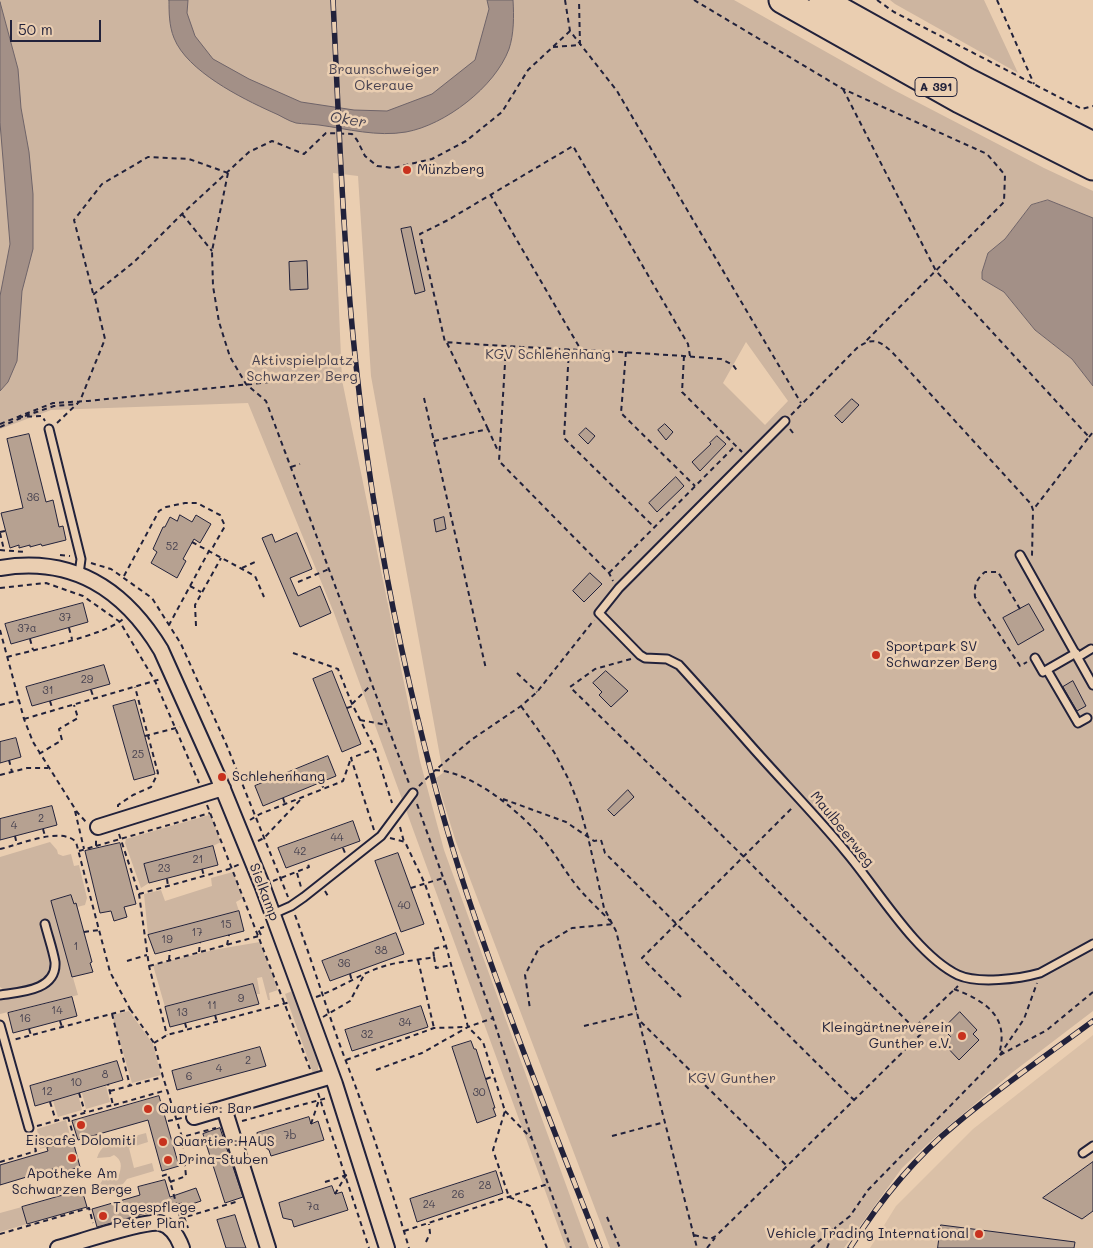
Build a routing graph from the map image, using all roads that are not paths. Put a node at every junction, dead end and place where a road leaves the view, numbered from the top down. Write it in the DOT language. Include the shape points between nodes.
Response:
graph roads {
  1 [pos="782,0"];
  2 [pos="822,0"];
  3 [pos="1093,145"];
  4 [pos="1093,167"];
  5 [pos="785,421"];
  6 [pos="49,430"];
  7 [pos="1020,555"];
  8 [pos="0,568"];
  9 [pos="79,574"];
  10 [pos="1091,649"];
  11 [pos="1077,655"];
  12 [pos="1035,658"];
  13 [pos="1048,670"];
  14 [pos="1093,685"];
  15 [pos="1086,718"];
  16 [pos="223,788"];
  17 [pos="413,794"];
  18 [pos="92,824"];
  19 [pos="271,919"];
  20 [pos="45,924"];
  21 [pos="1093,944"];
  22 [pos="0,995"];
  23 [pos="0,1026"];
  24 [pos="332,1076"];
  25 [pos="224,1108"];
  26 [pos="194,1116"];
  27 [pos="29,1128"];
  28 [pos="1093,1146"];
  29 [pos="1083,1153"];
  30 [pos="58,1248"];
  31 [pos="182,1248"];
  32 [pos="268,1248"];
  33 [pos="387,1248"];
  1 -- 4 [label="highway, A 391" via="960,100"];
  2 -- 3 [label="highway, A 391" via="967,81"];
  5 -- 21 [label="lane, Maulbeerweg" via="599,613 640,655 679,665 801,798 889,908 942,965 967,979 1011,978 1040,973"];
  6 -- 9 [label="lane" via="81,558"];
  7 -- 11 [label="lane"];
  8 -- 9 [label="street, Sielkamp" via="27,565"];
  9 -- 16 [label="street, Sielkamp" via="116,596 151,634"];
  10 -- 11 [label="lane"];
  11 -- 13 [label="lane"];
  11 -- 14 [label="lane"];
  12 -- 13 [label="lane" via="1044,672"];
  13 -- 15 [label="lane" via="1078,723"];
  16 -- 18 [label="street" via="115,822"];
  16 -- 19 [label="street, Sielkamp"];
  17 -- 19 [label="lane" via="381,836"];
  19 -- 24 [label="street, Sielkamp" via="310,997 312,1021"];
  20 -- 22 [label="lane" via="55,964 52,976 42,987"];
  23 -- 27 [label="lane"];
  24 -- 25 [label="street"];
  24 -- 33 [label="street, Sielkamp"];
  25 -- 26 [label="street"];
  25 -- 32 [label="street"];
  28 -- 29 [label="lane"];
  30 -- 31 [label="street" via="140,1225 159,1223 176,1235"];
}
